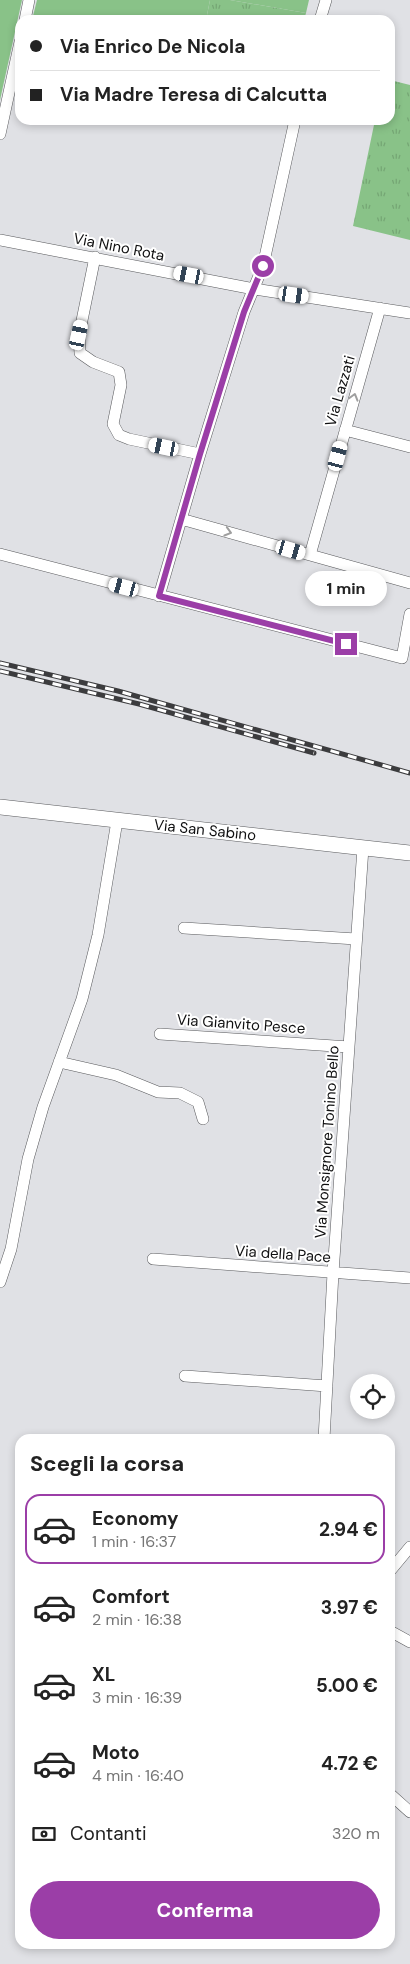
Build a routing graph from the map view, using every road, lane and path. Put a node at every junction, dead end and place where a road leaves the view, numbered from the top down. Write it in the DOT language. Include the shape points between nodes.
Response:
graph roads {
  1 [pos="29,0"];
  2 [pos="326,0"];
  3 [pos="25,15"];
  4 [pos="322,15"];
  5 [pos="14,98"];
  6 [pos="294,125"];
  7 [pos="0,132"];
  8 [pos="0,240"];
  9 [pos="96,257"];
  10 [pos="254,289"];
  11 [pos="380,308"];
  12 [pos="410,313"];
  13 [pos="345,430"];
  14 [pos="410,447"];
  15 [pos="200,454"];
  16 [pos="181,519"];
  17 [pos="0,554"];
  18 [pos="310,555"];
  19 [pos="410,583"];
  20 [pos="159,596"];
  21 [pos="410,614"];
  22 [pos="0,807"];
  23 [pos="117,821"];
  24 [pos="363,848"];
  25 [pos="410,854"];
  26 [pos="184,928"];
  27 [pos="356,939"];
  28 [pos="160,1034"];
  29 [pos="349,1047"];
  30 [pos="59,1062"];
  31 [pos="203,1119"];
  32 [pos="153,1259"];
  33 [pos="333,1273"];
  34 [pos="410,1278"];
  35 [pos="0,1282"];
  36 [pos="185,1376"];
  37 [pos="327,1386"];
  38 [pos="324,1434"];
  39 [pos="410,1547"];
  40 [pos="395,1565"];
  41 [pos="395,1634"];
  42 [pos="410,1642"];
  43 [pos="395,1798"];
  44 [pos="410,1812"];
  1 -- 3 [label="street"];
  2 -- 4 [label="street"];
  5 -- 7 [label="street"];
  6 -- 10 [label="street" via="263,266"];
  8 -- 9 [label="street, Via Nino Rota"];
  9 -- 10 [label="street, Via Nino Rota"];
  9 -- 15 [label="street" via="79,335 80,353 119,372 121,385 113,424 119,435 129,439"];
  10 -- 11 [label="street, Via Nino Rota"];
  10 -- 15 [label="street"];
  11 -- 12 [label="street, Via Nino Rota"];
  13 -- 11 [label="street, Via Lazzati, one-way"];
  13 -- 14 [label="street"];
  13 -- 18 [label="street, Via Lazzati"];
  15 -- 16 [label="street"];
  16 -- 18 [label="street, one-way"];
  16 -- 20 [label="street"];
  17 -- 20 [label="street"];
  18 -- 19 [label="street"];
  20 -- 21 [label="street" via="402,658"];
  22 -- 23 [label="street, Via San Sabino"];
  23 -- 24 [label="street, Via San Sabino"];
  23 -- 30 [label="street" via="98,935 82,999"];
  24 -- 25 [label="street, Via San Sabino"];
  24 -- 27 [label="street, Via Monsignore Tonino Bello"];
  26 -- 27 [label="street"];
  27 -- 29 [label="street, Via Monsignore Tonino Bello"];
  28 -- 29 [label="street, Via Gianvito Pesce"];
  29 -- 33 [label="street, Via Monsignore Tonino Bello"];
  30 -- 31 [label="street" via="116,1075 158,1092 180,1093 198,1102"];
  30 -- 35 [label="street" via="28,1159 11,1249"];
  32 -- 33 [label="street, Via della Pace"];
  33 -- 34 [label="street, Via della Pace"];
  33 -- 37 [label="street, Via Monsignore Tonino Bello"];
  36 -- 37 [label="street"];
  37 -- 38 [label="street, Via Monsignore Tonino Bello"];
  39 -- 40 [label="street"];
  41 -- 42 [label="street"];
  43 -- 44 [label="street"];
}
